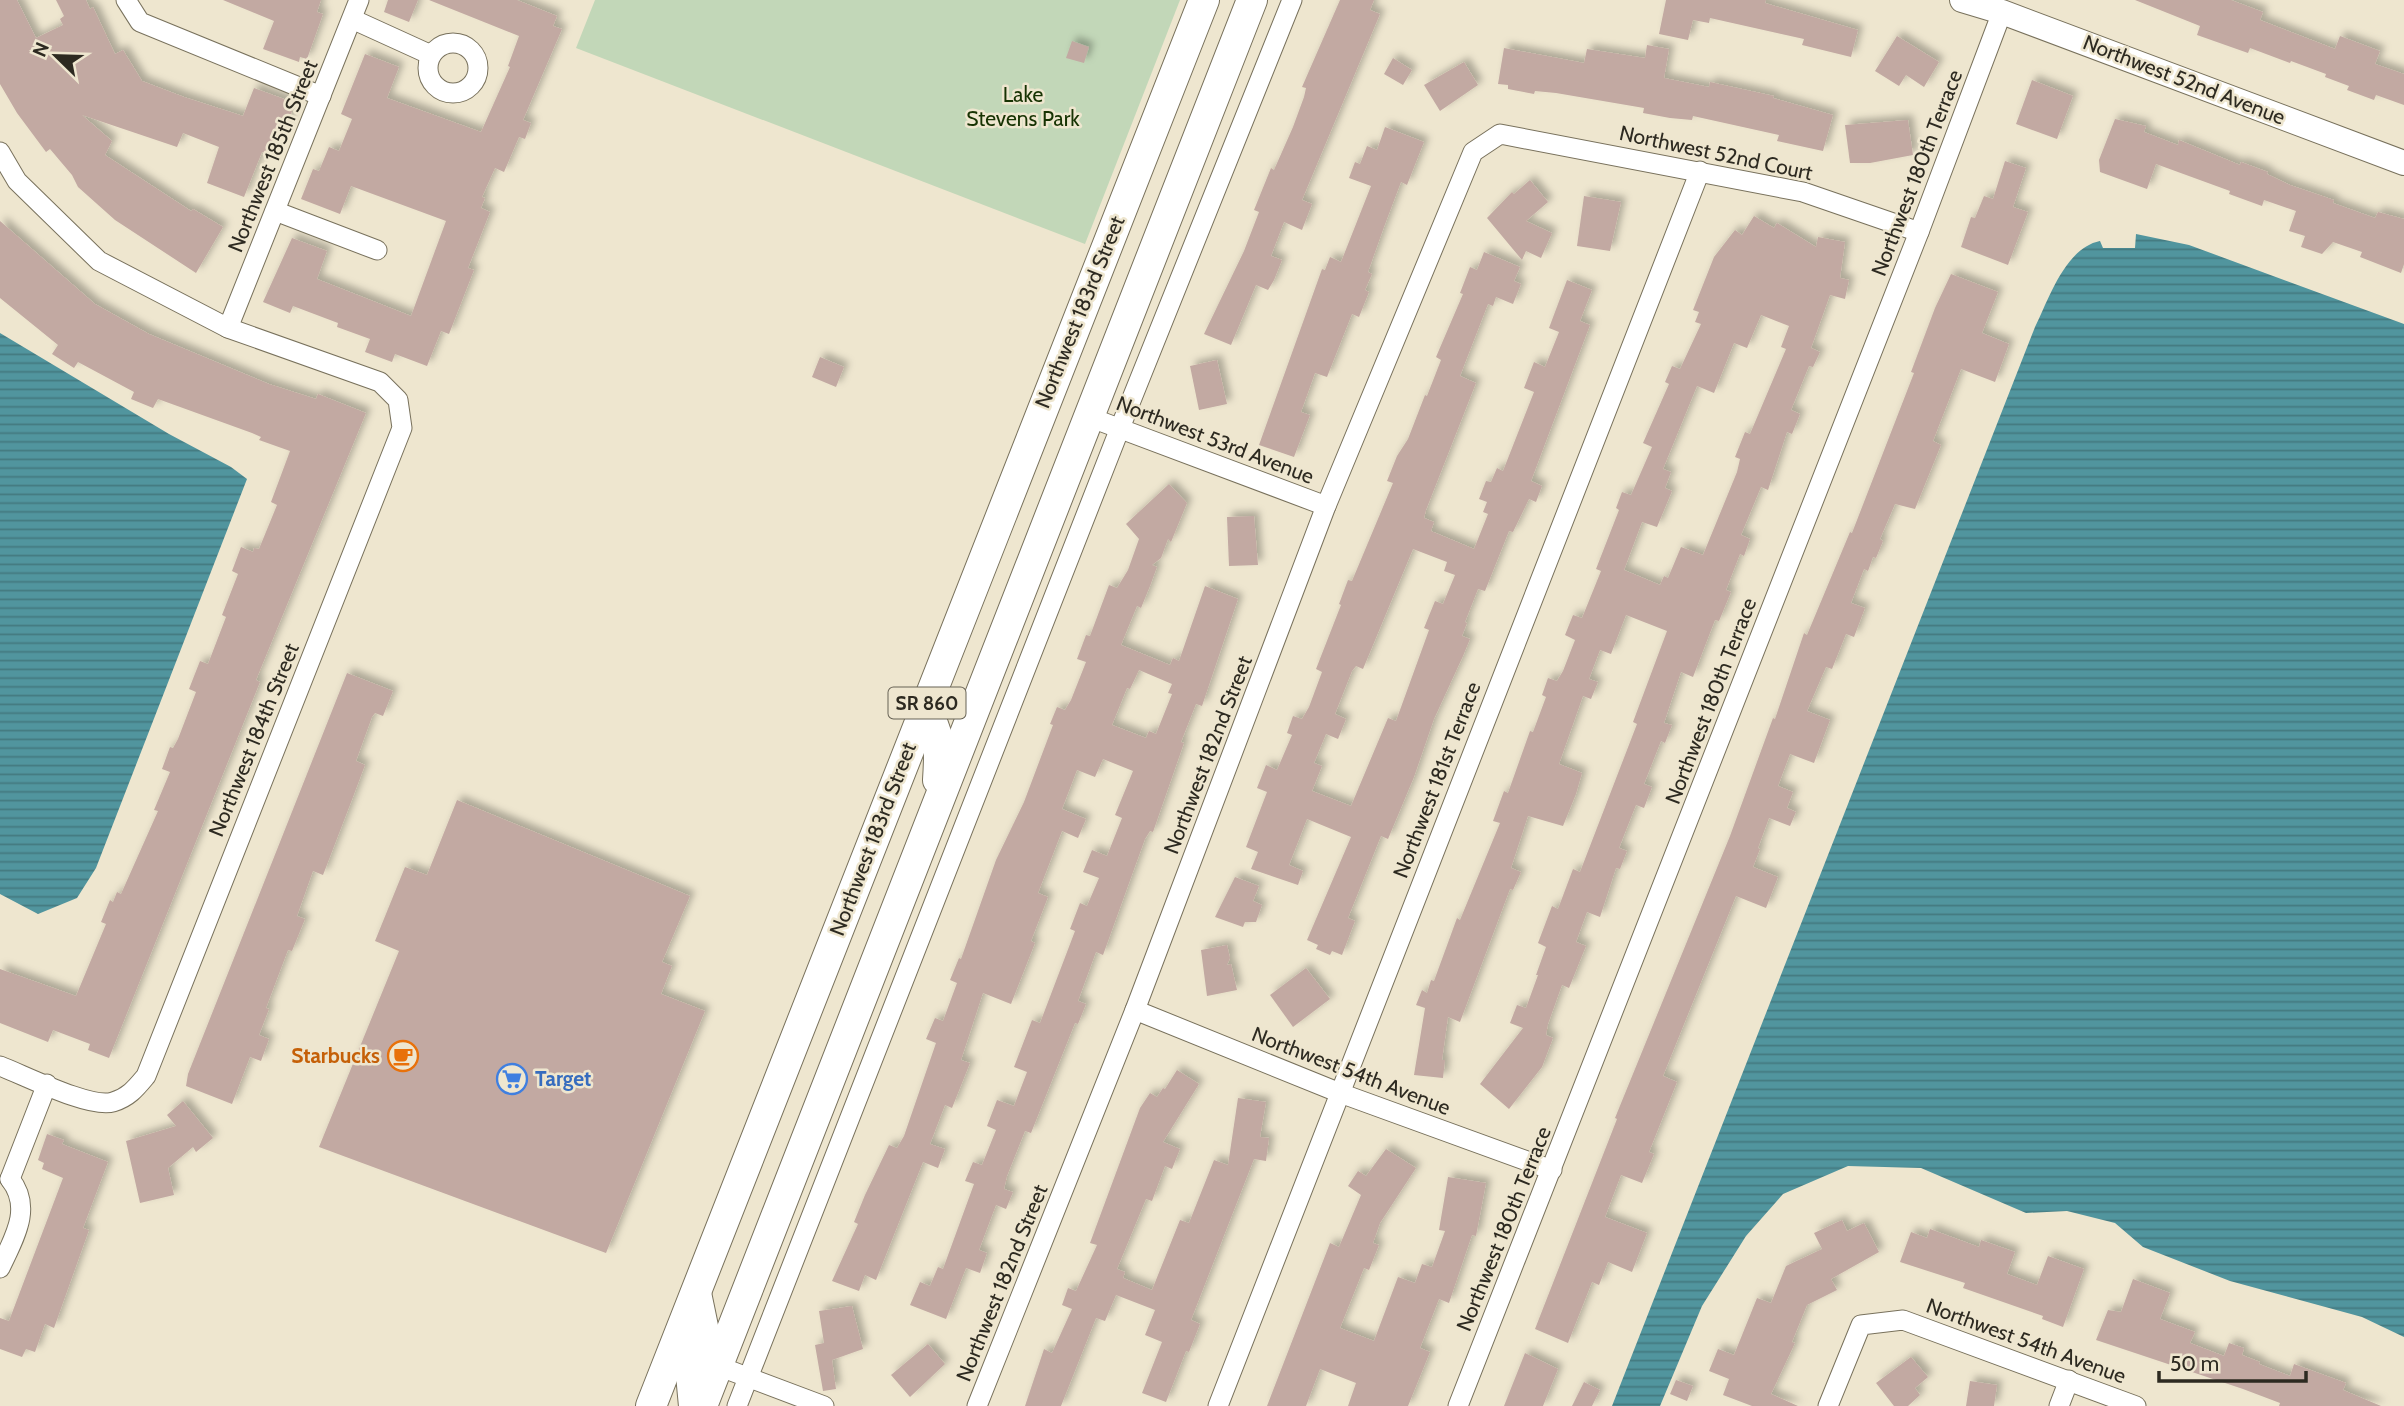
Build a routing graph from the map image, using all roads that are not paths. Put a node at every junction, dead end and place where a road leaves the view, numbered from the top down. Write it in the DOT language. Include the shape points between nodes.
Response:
graph roads {
  1 [pos="127,0"];
  2 [pos="359,0"];
  3 [pos="1204,0"];
  4 [pos="1252,0"];
  5 [pos="1292,0"];
  6 [pos="1962,0"];
  7 [pos="2003,12"];
  8 [pos="352,19"];
  9 [pos="431,55"];
  10 [pos="321,96"];
  11 [pos="1500,134"];
  12 [pos="0,152"];
  13 [pos="2404,163"];
  14 [pos="1700,171"];
  15 [pos="275,211"];
  16 [pos="1919,232"];
  17 [pos="377,250"];
  18 [pos="228,328"];
  19 [pos="1088,417"];
  20 [pos="1120,428"];
  21 [pos="1326,506"];
  22 [pos="924,709"];
  23 [pos="936,808"];
  24 [pos="1135,1010"];
  25 [pos="0,1066"];
  26 [pos="47,1084"];
  27 [pos="1340,1093"];
  28 [pos="1552,1170"];
  29 [pos="5,1179"];
  30 [pos="0,1268"];
  31 [pos="696,1292"];
  32 [pos="681,1333"];
  33 [pos="718,1366"];
  34 [pos="748,1377"];
  35 [pos="2069,1380"];
  36 [pos="651,1406"];
  37 [pos="694,1406"];
  38 [pos="702,1406"];
  39 [pos="737,1406"];
  40 [pos="824,1406"];
  41 [pos="977,1406"];
  42 [pos="1218,1406"];
  43 [pos="1458,1406"];
  44 [pos="1828,1406"];
  45 [pos="2059,1406"];
  46 [pos="2136,1406"];
  1 -- 10 [label="street" via="140,22"];
  2 -- 8 [label="street, Northwest 185th Street"];
  3 -- 22 [label="main road, Northwest 183rd Street / SR 860"];
  4 -- 19 [label="main road, SR 860"];
  5 -- 20 [label="street"];
  6 -- 7 [label="street, Northwest 52nd Avenue"];
  7 -- 13 [label="street, Northwest 52nd Avenue"];
  7 -- 16 [label="street, Northwest 180th Terrace"];
  8 -- 9 [label="street"];
  8 -- 10 [label="street, Northwest 185th Street"];
  10 -- 15 [label="street, Northwest 185th Street"];
  11 -- 14 [label="street, Northwest 52nd Court"];
  11 -- 21 [label="street, Northwest 182nd Street" via="1472,152 1460,177"];
  12 -- 18 [label="street" via="18,181 99,261"];
  14 -- 16 [label="street, Northwest 52nd Court" via="1803,192"];
  14 -- 27 [label="street, Northwest 181st Terrace"];
  15 -- 17 [label="street"];
  15 -- 18 [label="street, Northwest 185th Street"];
  16 -- 28 [label="street, Northwest 180th Terrace"];
  18 -- 26 [label="street, Northwest 184th Street" via="380,382 398,400 402,428 146,1076 133,1093 110,1104"];
  19 -- 20 [label="street, Northwest 53rd Avenue"];
  19 -- 23 [label="main road, SR 860"];
  20 -- 21 [label="street, Northwest 53rd Avenue"];
  20 -- 34 [label="street"];
  21 -- 24 [label="street, Northwest 182nd Street"];
  22 -- 23 [label="main road" via="936,725 941,743"];
  22 -- 31 [label="main road, Northwest 183rd Street / SR 860"];
  23 -- 33 [label="main road, SR 860"];
  24 -- 27 [label="street, Northwest 54th Avenue"];
  24 -- 41 [label="street, Northwest 182nd Street"];
  25 -- 26 [label="street"];
  26 -- 29 [label="street"];
  27 -- 28 [label="street, Northwest 54th Avenue"];
  27 -- 42 [label="street, Northwest 181st Terrace"];
  28 -- 43 [label="street, Northwest 180th Terrace"];
  29 -- 30 [label="street" via="20,1192 22,1209"];
  31 -- 32 [label="main road, Northwest 183rd Street / SR 860"];
  31 -- 33 [label="main road" via="707,1346"];
  32 -- 36 [label="main road, Northwest 183rd Street / SR 860"];
  32 -- 37 [label="main road" via="689,1353"];
  33 -- 34 [label="street"];
  33 -- 38 [label="main road, SR 860"];
  34 -- 39 [label="street"];
  34 -- 40 [label="street"];
  35 -- 44 [label="street, Northwest 54th Avenue" via="1903,1320 1861,1325"];
  35 -- 45 [label="street"];
  35 -- 46 [label="street, Northwest 54th Avenue"];
}
